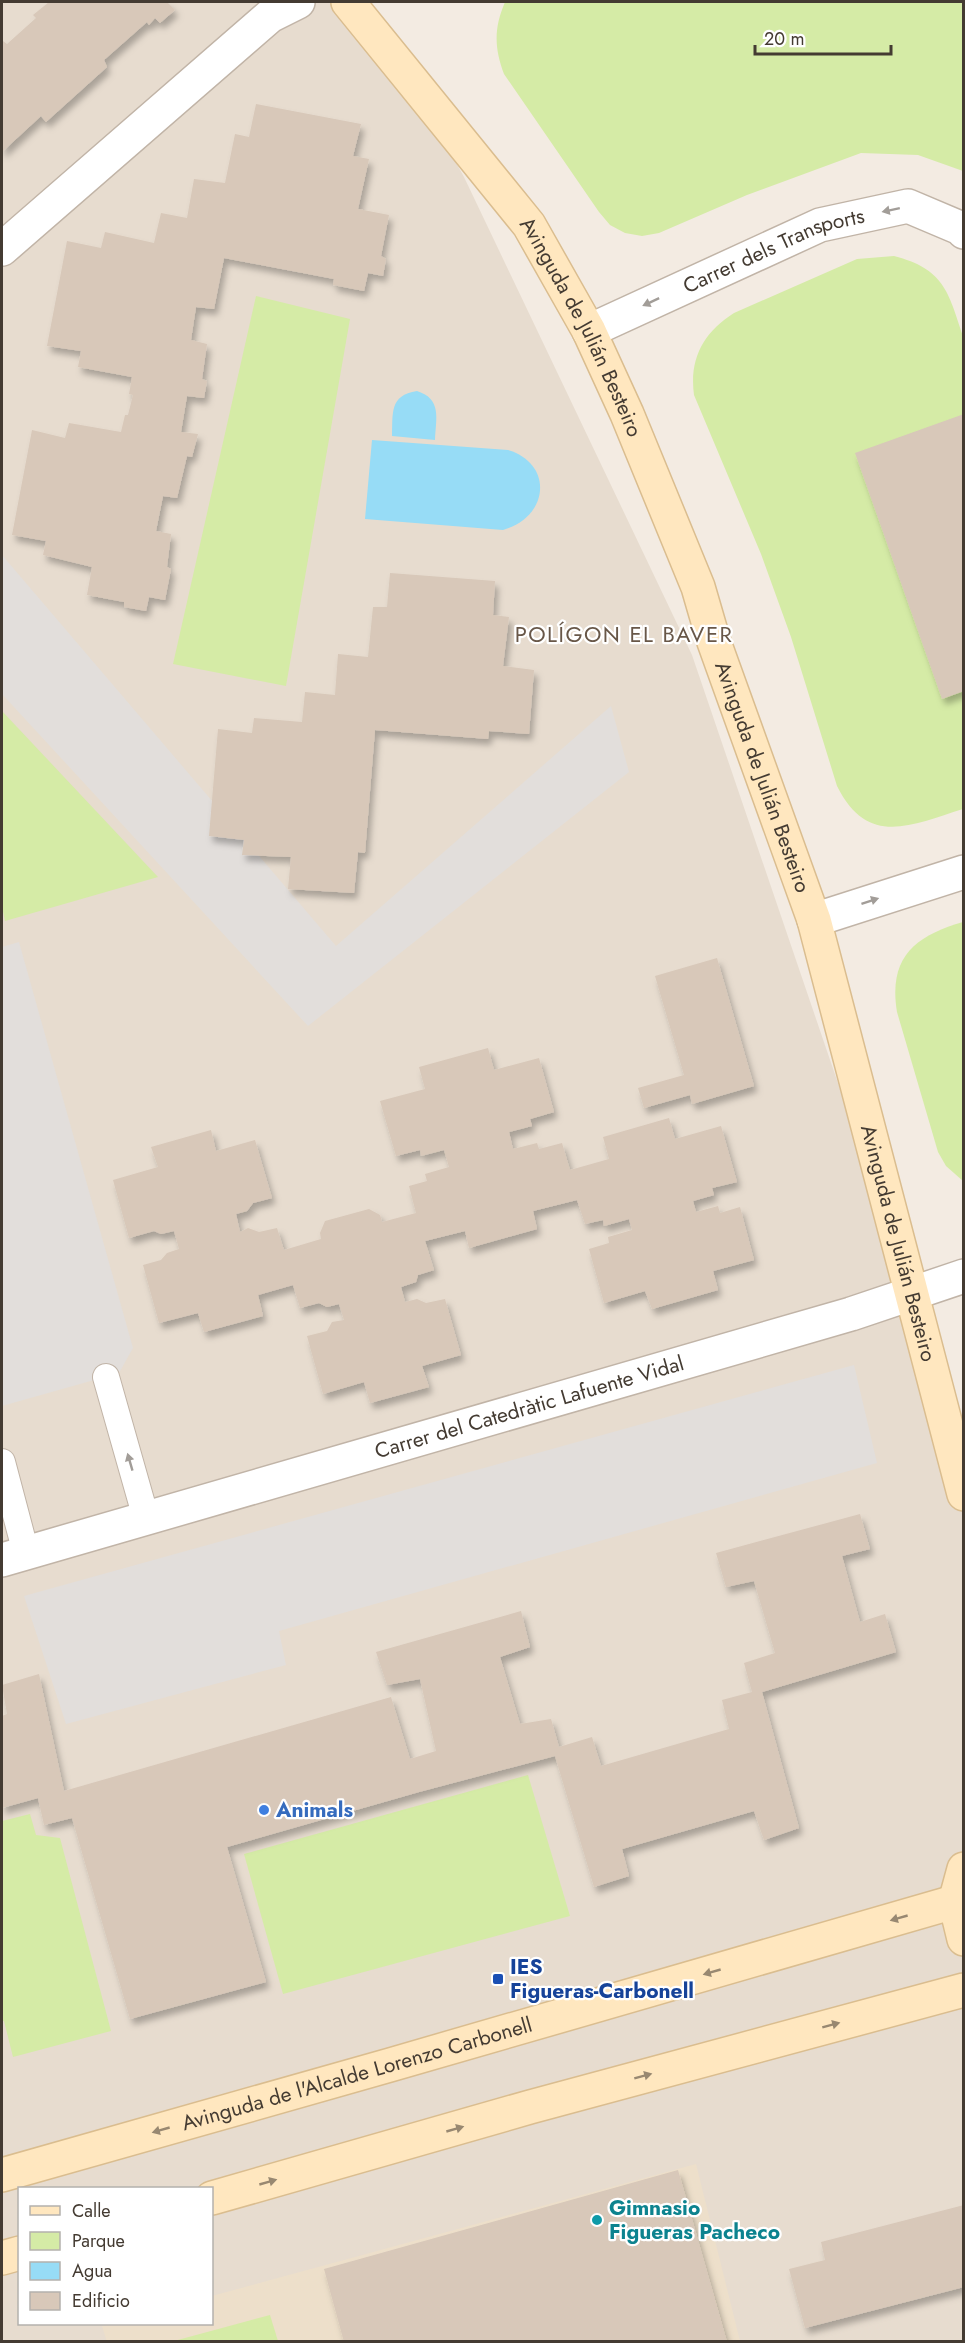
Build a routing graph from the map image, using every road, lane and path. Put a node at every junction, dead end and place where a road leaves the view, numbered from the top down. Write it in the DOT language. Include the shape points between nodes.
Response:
graph roads {
  1 [pos="298,2"];
  2 [pos="348,2"];
  3 [pos="963,232"];
  4 [pos="2,249"];
  5 [pos="589,331"];
  6 [pos="963,872"];
  7 [pos="814,920"];
  8 [pos="963,1276"];
  9 [pos="912,1295"];
  10 [pos="106,1377"];
  11 [pos="2,1462"];
  12 [pos="963,1494"];
  13 [pos="146,1518"];
  14 [pos="14,1557"];
  15 [pos="963,1869"];
  16 [pos="959,1900"];
  17 [pos="963,1939"];
  18 [pos="963,1990"];
  19 [pos="2,2175"];
  20 [pos="213,2198"];
  21 [pos="18,2254"];
  22 [pos="2,2258"];
  1 -- 4 [label="street" via="270,16"];
  2 -- 5 [label="main road, Avinguda de Julián Besteiro" via="529,225"];
  3 -- 5 [label="street, Carrer dels Transports, one-way" via="908,206 820,225"];
  5 -- 7 [label="main road, Avinguda de Julián Besteiro" via="698,587"];
  7 -- 6 [label="street, one-way"];
  7 -- 9 [label="main road, Avinguda de Julián Besteiro"];
  8 -- 9 [label="street, Carrer del Catedràtic Lafuente Vidal"];
  9 -- 12 [label="main road, Avinguda de Julián Besteiro"];
  9 -- 13 [label="street, Carrer del Catedràtic Lafuente Vidal"];
  13 -- 10 [label="lane, one-way"];
  11 -- 14 [label="lane, Carrer del Catedràtic Lafuente Vidal"];
  13 -- 14 [label="street, Carrer del Catedràtic Lafuente Vidal"];
  15 -- 16 [label="main road"];
  16 -- 17 [label="main road"];
  16 -- 19 [label="main road, Avinguda de l'Alcalde Lorenzo Carbonell, one-way"];
  20 -- 18 [label="main road, one-way"];
  21 -- 22 [label="main road"];
}
